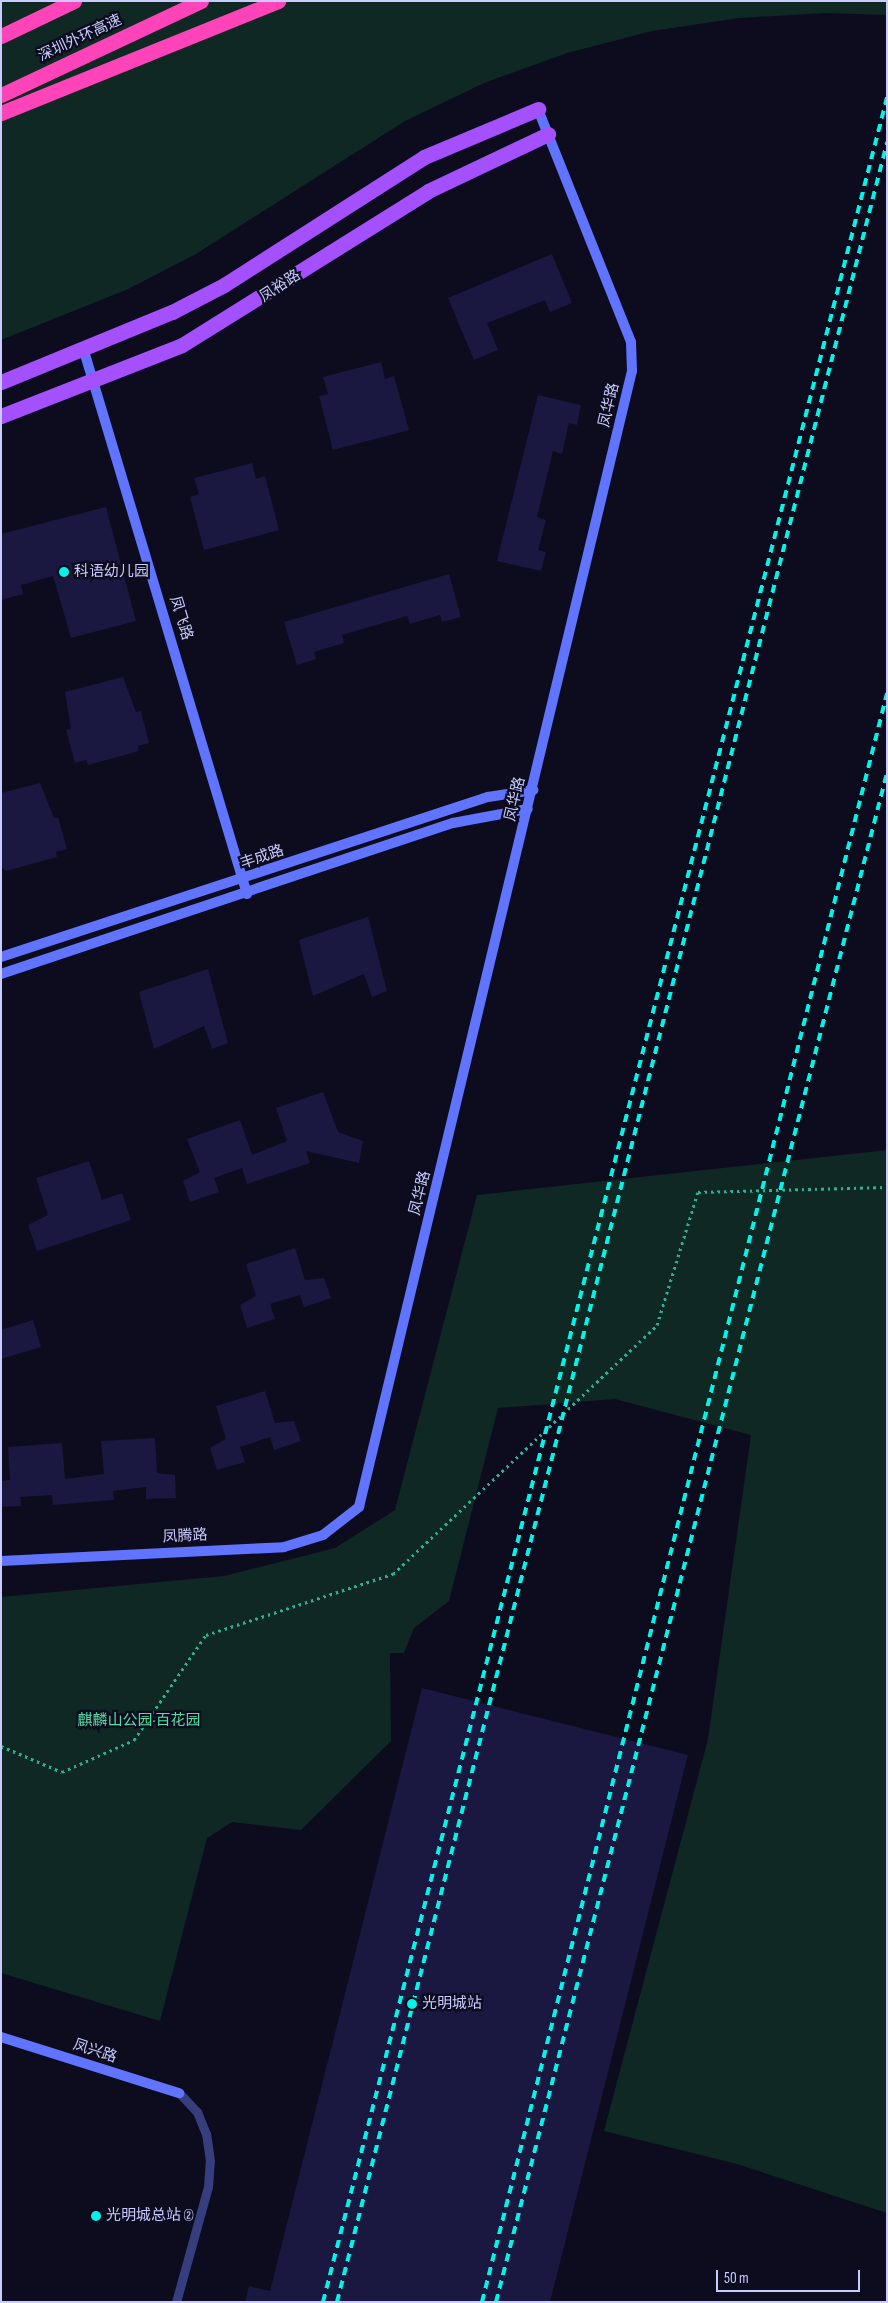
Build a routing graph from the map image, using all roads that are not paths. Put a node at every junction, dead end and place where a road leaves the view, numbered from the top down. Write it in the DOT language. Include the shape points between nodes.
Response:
graph roads {
  1 [pos="74,1"];
  2 [pos="201,1"];
  3 [pos="278,1"];
  4 [pos="1,36"];
  5 [pos="1,95"];
  6 [pos="538,109"];
  7 [pos="1,113"];
  8 [pos="548,134"];
  9 [pos="84,351"];
  10 [pos="1,382"];
  11 [pos="95,382"];
  12 [pos="1,416"];
  13 [pos="533,790"];
  14 [pos="528,809"];
  15 [pos="243,879"];
  16 [pos="248,894"];
  17 [pos="1,957"];
  18 [pos="1,974"];
  19 [pos="359,1507"];
  20 [pos="1,1561"];
  21 [pos="1,2037"];
  22 [pos="179,2093"];
  23 [pos="176,2302"];
  1 -- 4 [label="highway"];
  2 -- 5 [label="highway, 深圳外环高速"];
  3 -- 7 [label="highway"];
  6 -- 8 [label="street, 凤华路"];
  6 -- 9 [label="main road, 凤裕路" via="424,157 224,285"];
  8 -- 11 [label="main road, 凤裕路" via="428,191 182,344"];
  8 -- 13 [label="street, 凤华路" via="631,342 633,357"];
  9 -- 10 [label="main road, 凤裕路"];
  9 -- 11 [label="street, 凤飞路"];
  11 -- 12 [label="main road, 凤裕路"];
  11 -- 15 [label="street, 凤飞路"];
  13 -- 14 [label="street, 凤华路"];
  13 -- 15 [label="street, 丰成路" via="488,797"];
  14 -- 16 [label="street, 丰成路" via="453,823"];
  14 -- 19 [label="street, 凤华路"];
  15 -- 16 [label="street, 凤飞路"];
  15 -- 17 [label="street, 丰成路"];
  16 -- 18 [label="street, 丰成路"];
  19 -- 20 [label="street, 凤腾路" via="323,1535 291,1546"];
  21 -- 22 [label="street, 凤兴路"];
  22 -- 23 [label="lane" via="197,2112 206,2134 210,2161 208,2188"];
}
